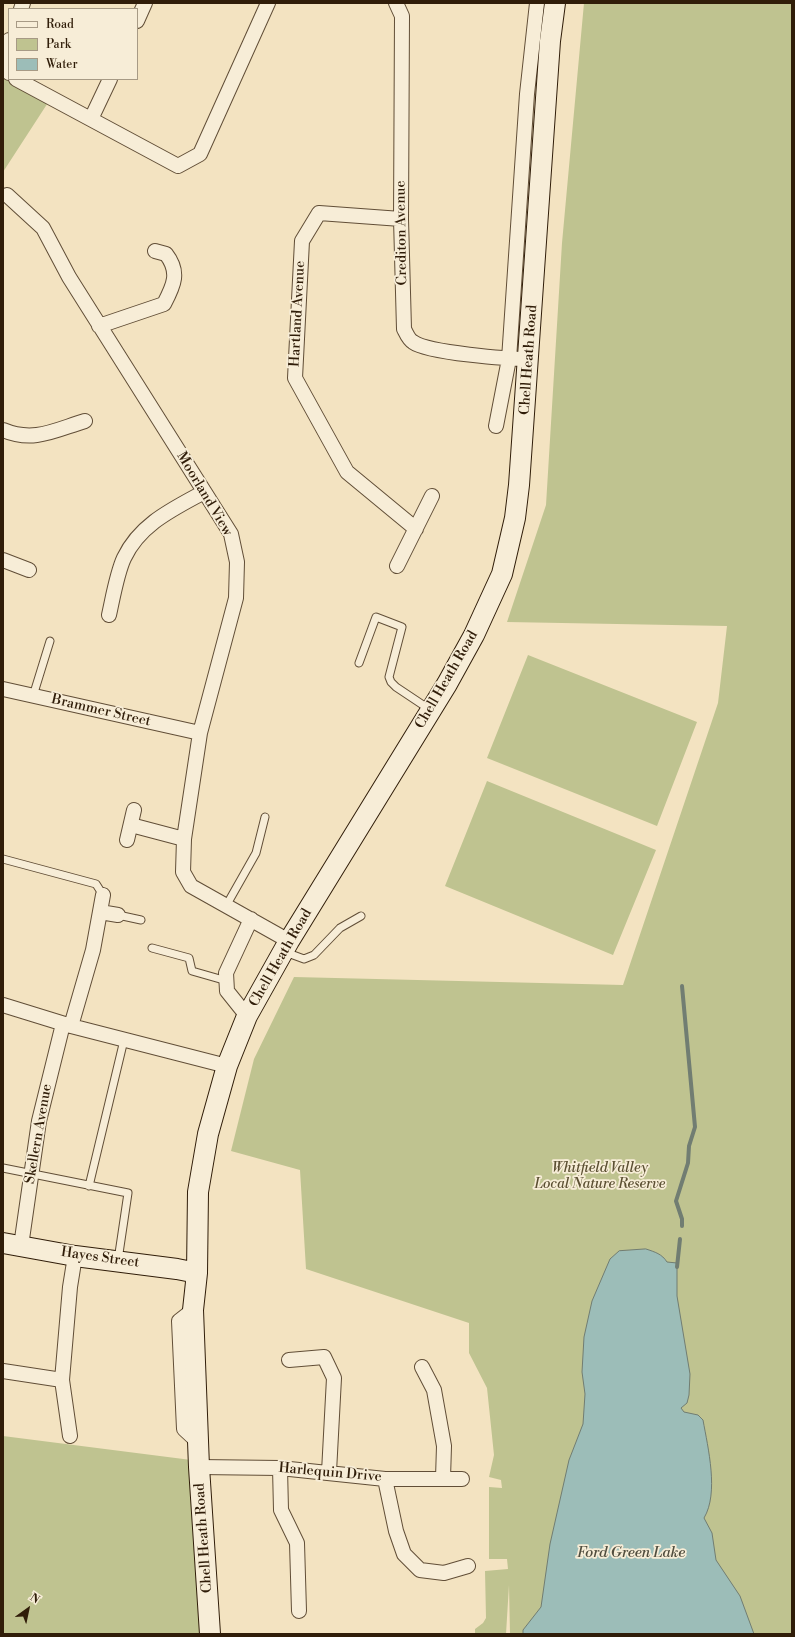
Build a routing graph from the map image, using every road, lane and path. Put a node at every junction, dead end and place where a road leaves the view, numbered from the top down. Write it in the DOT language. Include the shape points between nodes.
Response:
graph roads {
  1 [pos="145,3"];
  2 [pos="268,3"];
  3 [pos="396,3"];
  4 [pos="537,3"];
  5 [pos="554,3"];
  6 [pos="138,19"];
  7 [pos="8,42"];
  8 [pos="8,67"];
  9 [pos="18,80"];
  10 [pos="110,80"];
  11 [pos="91,119"];
  12 [pos="7,195"];
  13 [pos="401,219"];
  14 [pos="155,251"];
  15 [pos="99,326"];
  16 [pos="509,359"];
  17 [pos="529,359"];
  18 [pos="85,421"];
  19 [pos="496,426"];
  20 [pos="3,430"];
  21 [pos="204,492"];
  22 [pos="432,496"];
  23 [pos="416,529"];
  24 [pos="3,560"];
  25 [pos="397,566"];
  26 [pos="29,570"];
  27 [pos="109,615"];
  28 [pos="50,641"];
  29 [pos="359,663"];
  30 [pos="3,689"];
  31 [pos="33,696"];
  32 [pos="431,710"];
  33 [pos="200,733"];
  34 [pos="134,810"];
  35 [pos="265,817"];
  36 [pos="131,825"];
  37 [pos="184,839"];
  38 [pos="127,840"];
  39 [pos="3,859"];
  40 [pos="102,895"];
  41 [pos="226,906"];
  42 [pos="100,912"];
  43 [pos="118,915"];
  44 [pos="361,916"];
  45 [pos="251,919"];
  46 [pos="141,920"];
  47 [pos="286,946"];
  48 [pos="152,948"];
  49 [pos="227,981"];
  50 [pos="3,1005"];
  51 [pos="246,1016"];
  52 [pos="67,1025"];
  53 [pos="124,1040"];
  54 [pos="227,1066"];
  55 [pos="3,1168"];
  56 [pos="31,1174"];
  57 [pos="89,1186"];
  58 [pos="12,1244"];
  59 [pos="75,1256"];
  60 [pos="118,1260"];
  61 [pos="197,1273"];
  62 [pos="289,1360"];
  63 [pos="422,1367"];
  64 [pos="3,1371"];
  65 [pos="62,1380"];
  66 [pos="70,1436"];
  67 [pos="200,1467"];
  68 [pos="280,1468"];
  69 [pos="329,1472"];
  70 [pos="386,1478"];
  71 [pos="443,1478"];
  72 [pos="462,1479"];
  73 [pos="468,1566"];
  74 [pos="299,1611"];
  75 [pos="210,1634"];
  1 -- 6 [label="street"];
  2 -- 11 [label="street" via="200,154 178,166"];
  3 -- 13 [label="street, Crediton Avenue" via="402,16"];
  4 -- 16 [label="street, Chell Heath Road" via="527,94"];
  5 -- 17 [label="street, Chell Heath Road"];
  7 -- 8 [label="street" via="5,50"];
  9 -- 11 [label="street"];
  10 -- 11 [label="street"];
  12 -- 15 [label="street, Moorland View" via="43,228"];
  13 -- 16 [label="street, Crediton Avenue" via="404,330 412,342 425,347"];
  13 -- 23 [label="street, Hartland Avenue" via="319,213 302,241 295,378 347,472"];
  14 -- 15 [label="street" via="166,254 173,264 174,286 164,304"];
  15 -- 21 [label="street, Moorland View"];
  16 -- 17 [label="street, Crediton Avenue"];
  16 -- 19 [label="street, Chell Heath Road"];
  17 -- 32 [label="street, Chell Heath Road" via="515,518 502,574 474,635"];
  18 -- 20 [label="street" via="36,436 17,436"];
  21 -- 27 [label="street" via="165,513 139,535 124,558"];
  21 -- 33 [label="street, Moorland View" via="231,534 237,562 236,598"];
  22 -- 23 [label="street"];
  23 -- 25 [label="street"];
  24 -- 26 [label="street"];
  28 -- 31 [label="lane"];
  29 -- 32 [label="lane" via="376,617 402,627 389,677 396,687"];
  30 -- 31 [label="street, Brammer Street"];
  31 -- 33 [label="street, Brammer Street"];
  32 -- 47 [label="street, Chell Heath Road"];
  33 -- 37 [label="street, Moorland View"];
  34 -- 36 [label="street"];
  35 -- 41 [label="lane" via="256,853"];
  36 -- 37 [label="street"];
  36 -- 38 [label="street"];
  37 -- 41 [label="street, Moorland View" via="183,872 191,886"];
  39 -- 40 [label="lane" via="96,884"];
  40 -- 42 [label="street, Skellern Avenue"];
  41 -- 45 [label="street, Moorland View"];
  42 -- 43 [label="street"];
  42 -- 52 [label="street, Skellern Avenue" via="93,950"];
  43 -- 46 [label="lane"];
  44 -- 47 [label="lane" via="340,928 314,955 304,960 294,957"];
  45 -- 47 [label="street, Moorland View"];
  45 -- 49 [label="street" via="226,973"];
  47 -- 51 [label="street, Chell Heath Road"];
  48 -- 49 [label="lane" via="188,958 192,971"];
  49 -- 51 [label="street" via="227,991"];
  50 -- 52 [label="street"];
  51 -- 54 [label="street, Chell Heath Road"];
  52 -- 53 [label="street"];
  52 -- 56 [label="street, Skellern Avenue" via="39,1121"];
  53 -- 54 [label="street"];
  53 -- 57 [label="lane"];
  54 -- 61 [label="street, Chell Heath Road" via="208,1134 198,1192"];
  55 -- 56 [label="lane"];
  56 -- 57 [label="lane"];
  56 -- 58 [label="street, Skellern Avenue"];
  57 -- 60 [label="lane" via="128,1193"];
  58 -- 59 [label="street, Hayes Street"];
  59 -- 60 [label="street, Hayes Street"];
  59 -- 65 [label="street"];
  60 -- 61 [label="street, Hayes Street"];
  61 -- 67 [label="street, Chell Heath Road" via="193,1310"];
  62 -- 69 [label="street" via="324,1358 334,1378"];
  63 -- 71 [label="street" via="434,1390 444,1446"];
  64 -- 65 [label="street"];
  65 -- 66 [label="street"];
  67 -- 68 [label="street, Harlequin Drive"];
  67 -- 75 [label="street, Chell Heath Road"];
  68 -- 69 [label="street, Harlequin Drive"];
  68 -- 74 [label="street" via="281,1510 297,1543"];
  69 -- 70 [label="street, Harlequin Drive"];
  70 -- 71 [label="street, Harlequin Drive"];
  70 -- 73 [label="street" via="396,1531 404,1554 420,1570 444,1573"];
  71 -- 72 [label="street, Harlequin Drive"];
}
